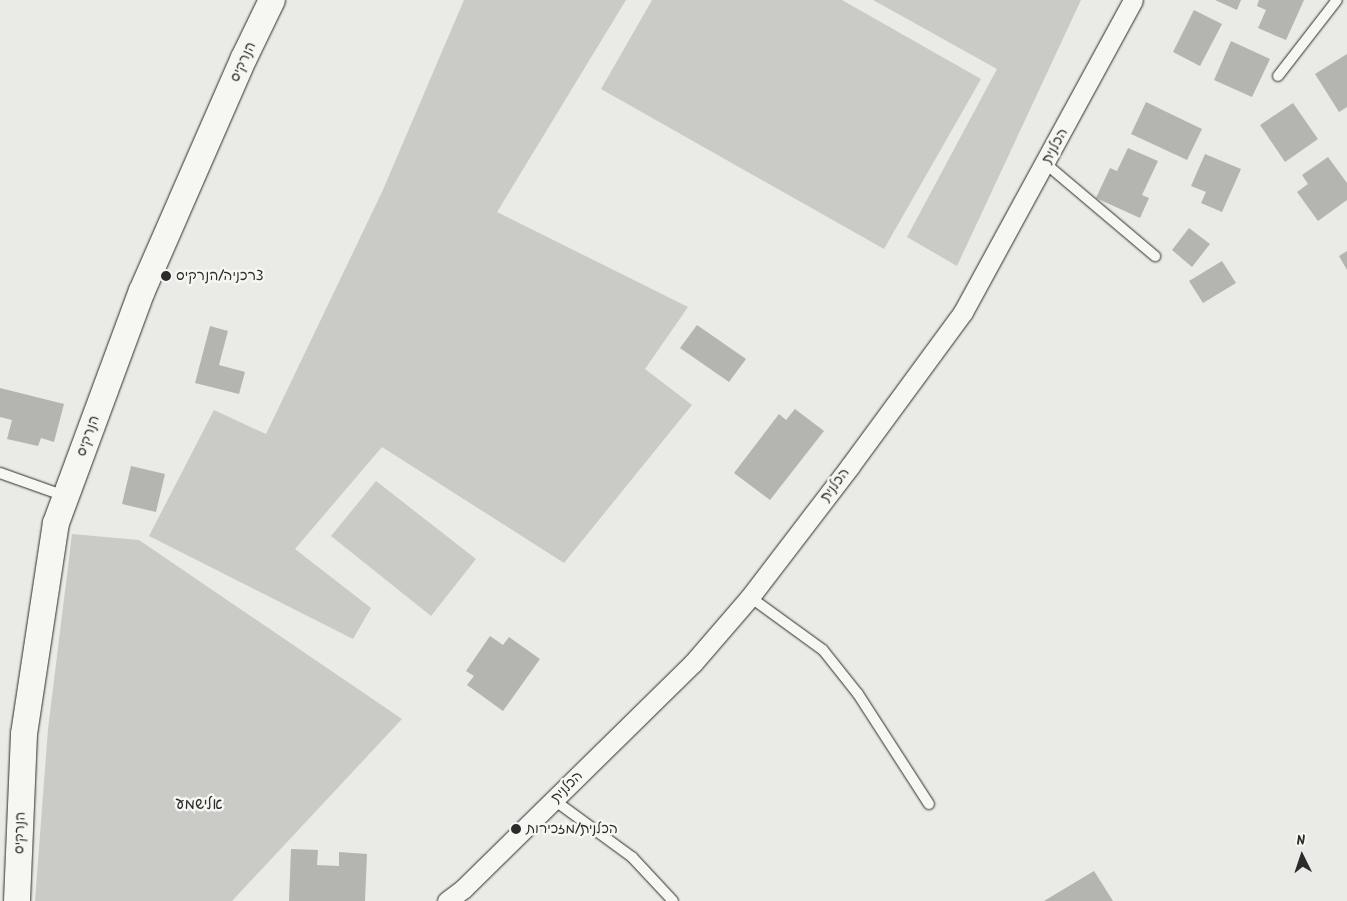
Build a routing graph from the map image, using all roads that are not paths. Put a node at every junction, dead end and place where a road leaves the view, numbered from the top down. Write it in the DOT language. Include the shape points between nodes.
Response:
graph roads {
  1 [pos="272,0"];
  2 [pos="1133,0"];
  3 [pos="1337,0"];
  4 [pos="1278,76"];
  5 [pos="1046,164"];
  6 [pos="1155,256"];
  7 [pos="0,473"];
  8 [pos="66,497"];
  9 [pos="750,597"];
  10 [pos="554,800"];
  11 [pos="929,804"];
  12 [pos="17,901"];
  13 [pos="447,901"];
  14 [pos="673,901"];
  1 -- 8 [label="street, הנרקיס" via="142,291"];
  2 -- 5 [label="street, הכלנית"];
  3 -- 4 [label="lane"];
  5 -- 6 [label="lane"];
  5 -- 9 [label="street, הכלנית" via="963,312"];
  7 -- 8 [label="lane"];
  8 -- 12 [label="street, הנרקיס" via="56,523 24,734"];
  9 -- 10 [label="street, הכלנית" via="693,663"];
  9 -- 11 [label="lane" via="823,650 858,694"];
  10 -- 13 [label="street, הכלנית"];
  10 -- 14 [label="lane" via="632,857"];
}
